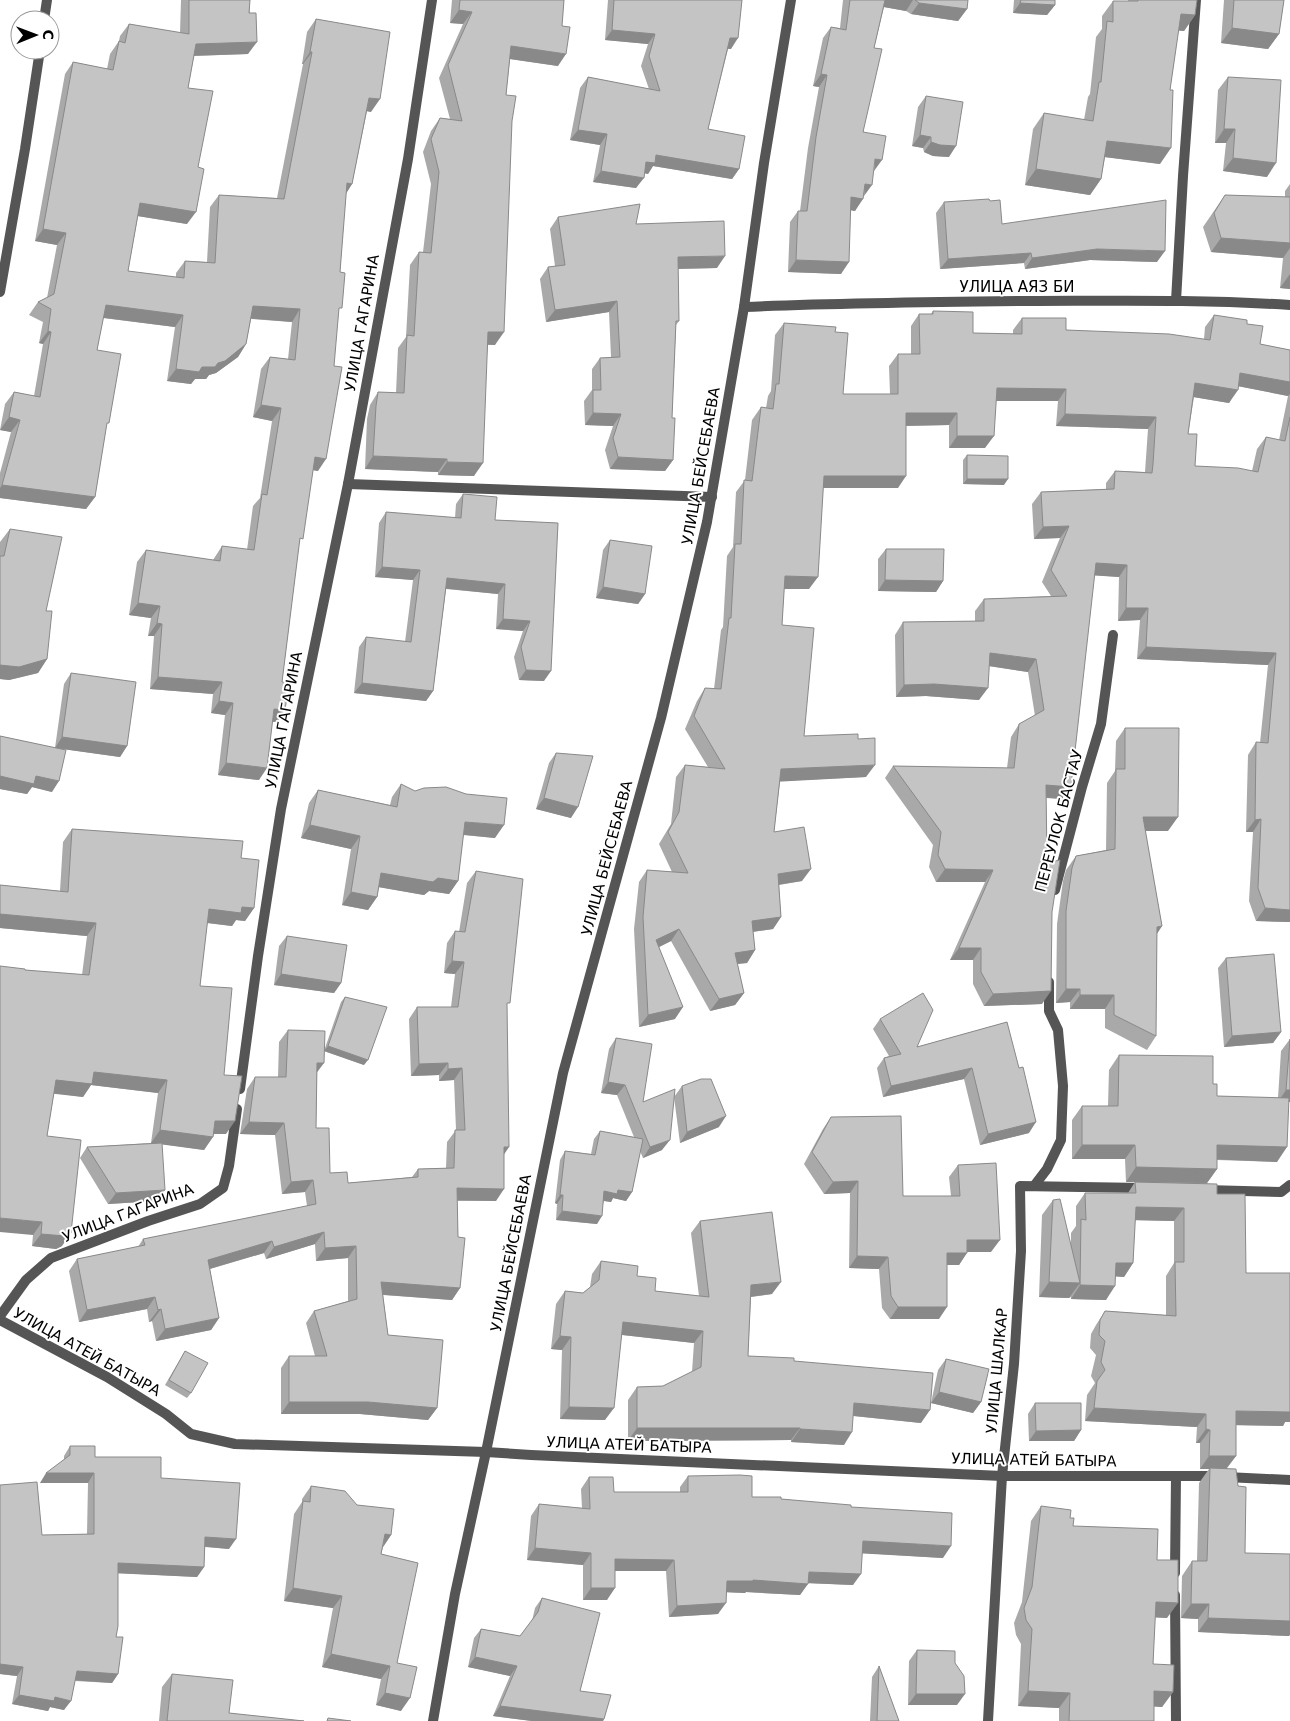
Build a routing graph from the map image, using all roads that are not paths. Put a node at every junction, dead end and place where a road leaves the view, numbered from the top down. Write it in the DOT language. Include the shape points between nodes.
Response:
graph roads {
  1 [pos="432,0"];
  2 [pos="791,0"];
  3 [pos="1196,0"];
  4 [pos="38,60"];
  5 [pos="0,292"];
  6 [pos="1176,301"];
  7 [pos="1290,305"];
  8 [pos="744,307"];
  9 [pos="348,484"];
  10 [pos="712,497"];
  11 [pos="1113,635"];
  12 [pos="1054,897"];
  13 [pos="1049,972"];
  14 [pos="1290,1185"];
  15 [pos="1034,1186"];
  16 [pos="1152,1189"];
  17 [pos="1192,1190"];
  18 [pos="0,1316"];
  19 [pos="0,1320"];
  20 [pos="486,1452"];
  21 [pos="1002,1476"];
  22 [pos="1176,1476"];
  23 [pos="1290,1480"];
  24 [pos="433,1721"];
  25 [pos="988,1721"];
  26 [pos="1176,1721"];
  1 -- 9 [label="street, УЛИЦА ГАГАРИНА" via="408,159"];
  2 -- 8 [label="street, УЛИЦА БЕЙСЕБАЕВА"];
  3 -- 6 [label="street"];
  4 -- 5 [label="street"];
  6 -- 7 [label="street, УЛИЦА АЯЗ БИ"];
  6 -- 8 [label="street, УЛИЦА АЯЗ БИ" via="827,303"];
  8 -- 10 [label="street, УЛИЦА БЕЙСЕБАЕВА"];
  9 -- 10 [label="street"];
  9 -- 18 [label="street, УЛИЦА ГАГАРИНА" via="282,809 229,1166 223,1188 200,1204 51,1258 26,1280"];
  10 -- 20 [label="street, УЛИЦА БЕЙСЕБАЕВА" via="661,718 563,1073"];
  11 -- 12 [label="street, ПЕРЕУЛОК БАСТАУ" via="1101,724 1056,880"];
  13 -- 15 [label="street" via="1049,1011 1058,1030 1064,1086 1061,1140 1047,1169"];
  14 -- 17 [label="street" via="1281,1192"];
  15 -- 16 [label="street"];
  15 -- 21 [label="street, УЛИЦА ШАЛКАР" via="1020,1186 1015,1354"];
  19 -- 20 [label="street, УЛИЦА АТЕЙ БАТЫРА" via="107,1377 166,1414 191,1434 235,1444"];
  20 -- 21 [label="street, УЛИЦА АТЕЙ БАТЫРА"];
  20 -- 24 [label="street, УЛИЦА БЕЙСЕБАЕВА" via="455,1594"];
  21 -- 22 [label="street, УЛИЦА АТЕЙ БАТЫРА"];
  21 -- 25 [label="street, УЛИЦА ШАЛКАР"];
  22 -- 23 [label="street, УЛИЦА АТЕЙ БАТЫРА"];
  22 -- 26 [label="street"];
}
